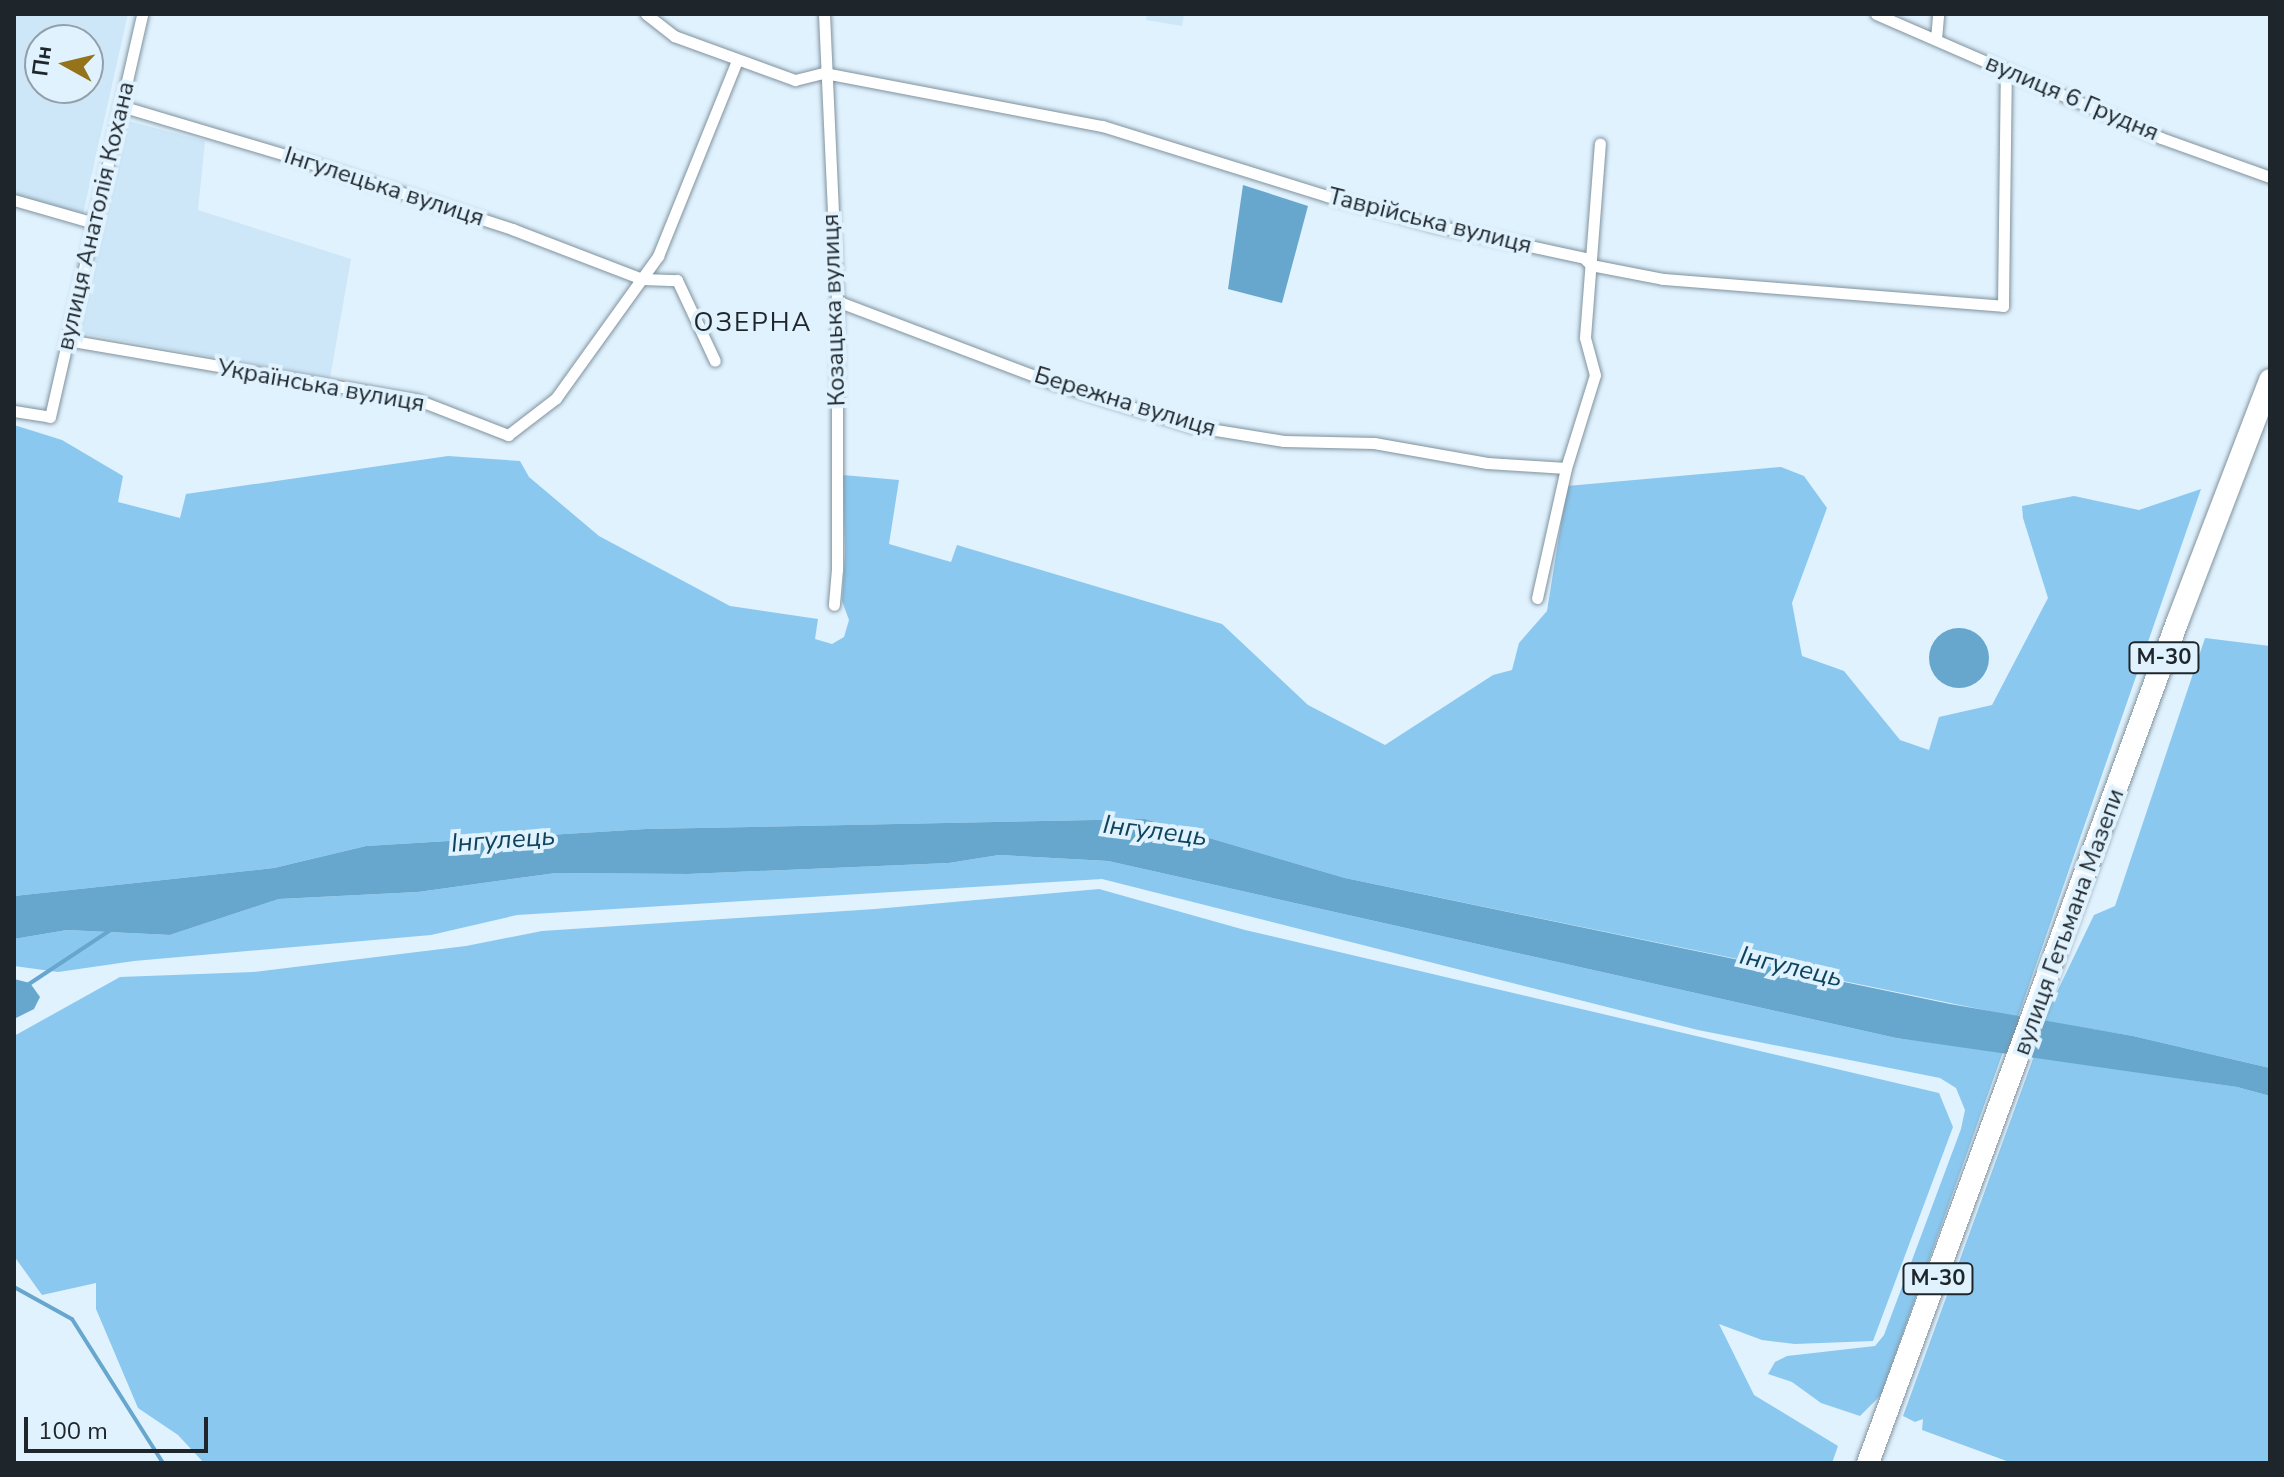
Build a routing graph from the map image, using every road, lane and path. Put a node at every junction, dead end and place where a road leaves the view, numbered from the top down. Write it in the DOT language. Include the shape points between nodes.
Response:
graph roads {
  1 [pos="142,14"];
  2 [pos="646,14"];
  3 [pos="824,14"];
  4 [pos="1876,14"];
  5 [pos="1938,14"];
  6 [pos="1936,39"];
  7 [pos="737,60"];
  8 [pos="2006,71"];
  9 [pos="824,73"];
  10 [pos="121,106"];
  11 [pos="1600,144"];
  12 [pos="2270,177"];
  13 [pos="14,200"];
  14 [pos="94,223"];
  15 [pos="1591,265"];
  16 [pos="642,279"];
  17 [pos="837,301"];
  18 [pos="67,340"];
  19 [pos="715,361"];
  20 [pos="2270,380"];
  21 [pos="14,411"];
  22 [pos="1566,468"];
  23 [pos="1537,598"];
  24 [pos="834,605"];
  25 [pos="1868,1463"];
  1 -- 10 [label="street, вулиця Анатолія Кохана"];
  2 -- 7 [label="street, Таврійська вулиця" via="674,36"];
  3 -- 9 [label="street, Козацька вулиця"];
  4 -- 6 [label="street, вулиця 6 Грудня"];
  5 -- 6 [label="street"];
  6 -- 8 [label="street, вулиця 6 Грудня"];
  7 -- 9 [label="street, Таврійська вулиця" via="795,80"];
  7 -- 16 [label="street, Українська вулиця" via="658,256"];
  8 -- 12 [label="street, вулиця 6 Грудня" via="2161,138"];
  8 -- 15 [label="street, Таврійська вулиця" via="2003,306 1663,279"];
  9 -- 15 [label="street, Таврійська вулиця" via="1102,126 1327,196 1584,258"];
  9 -- 17 [label="street, Козацька вулиця"];
  10 -- 14 [label="street, вулиця Анатолія Кохана"];
  10 -- 16 [label="street, Інгулецька вулиця" via="512,229"];
  11 -- 15 [label="street"];
  13 -- 14 [label="street"];
  14 -- 18 [label="street, вулиця Анатолія Кохана"];
  15 -- 22 [label="street" via="1585,337 1595,375"];
  16 -- 18 [label="street, Українська вулиця" via="556,398 508,435 418,400"];
  16 -- 19 [label="street" via="677,280"];
  17 -- 22 [label="street, Бережна вулиця" via="1053,383 1191,426 1284,441 1374,443 1487,463"];
  17 -- 24 [label="street, Козацька вулиця"];
  18 -- 21 [label="street, вулиця Анатолія Кохана" via="50,417"];
  20 -- 25 [label="highway, вулиця Гетьмана Мазепи / М-30"];
  22 -- 23 [label="street"];
}
